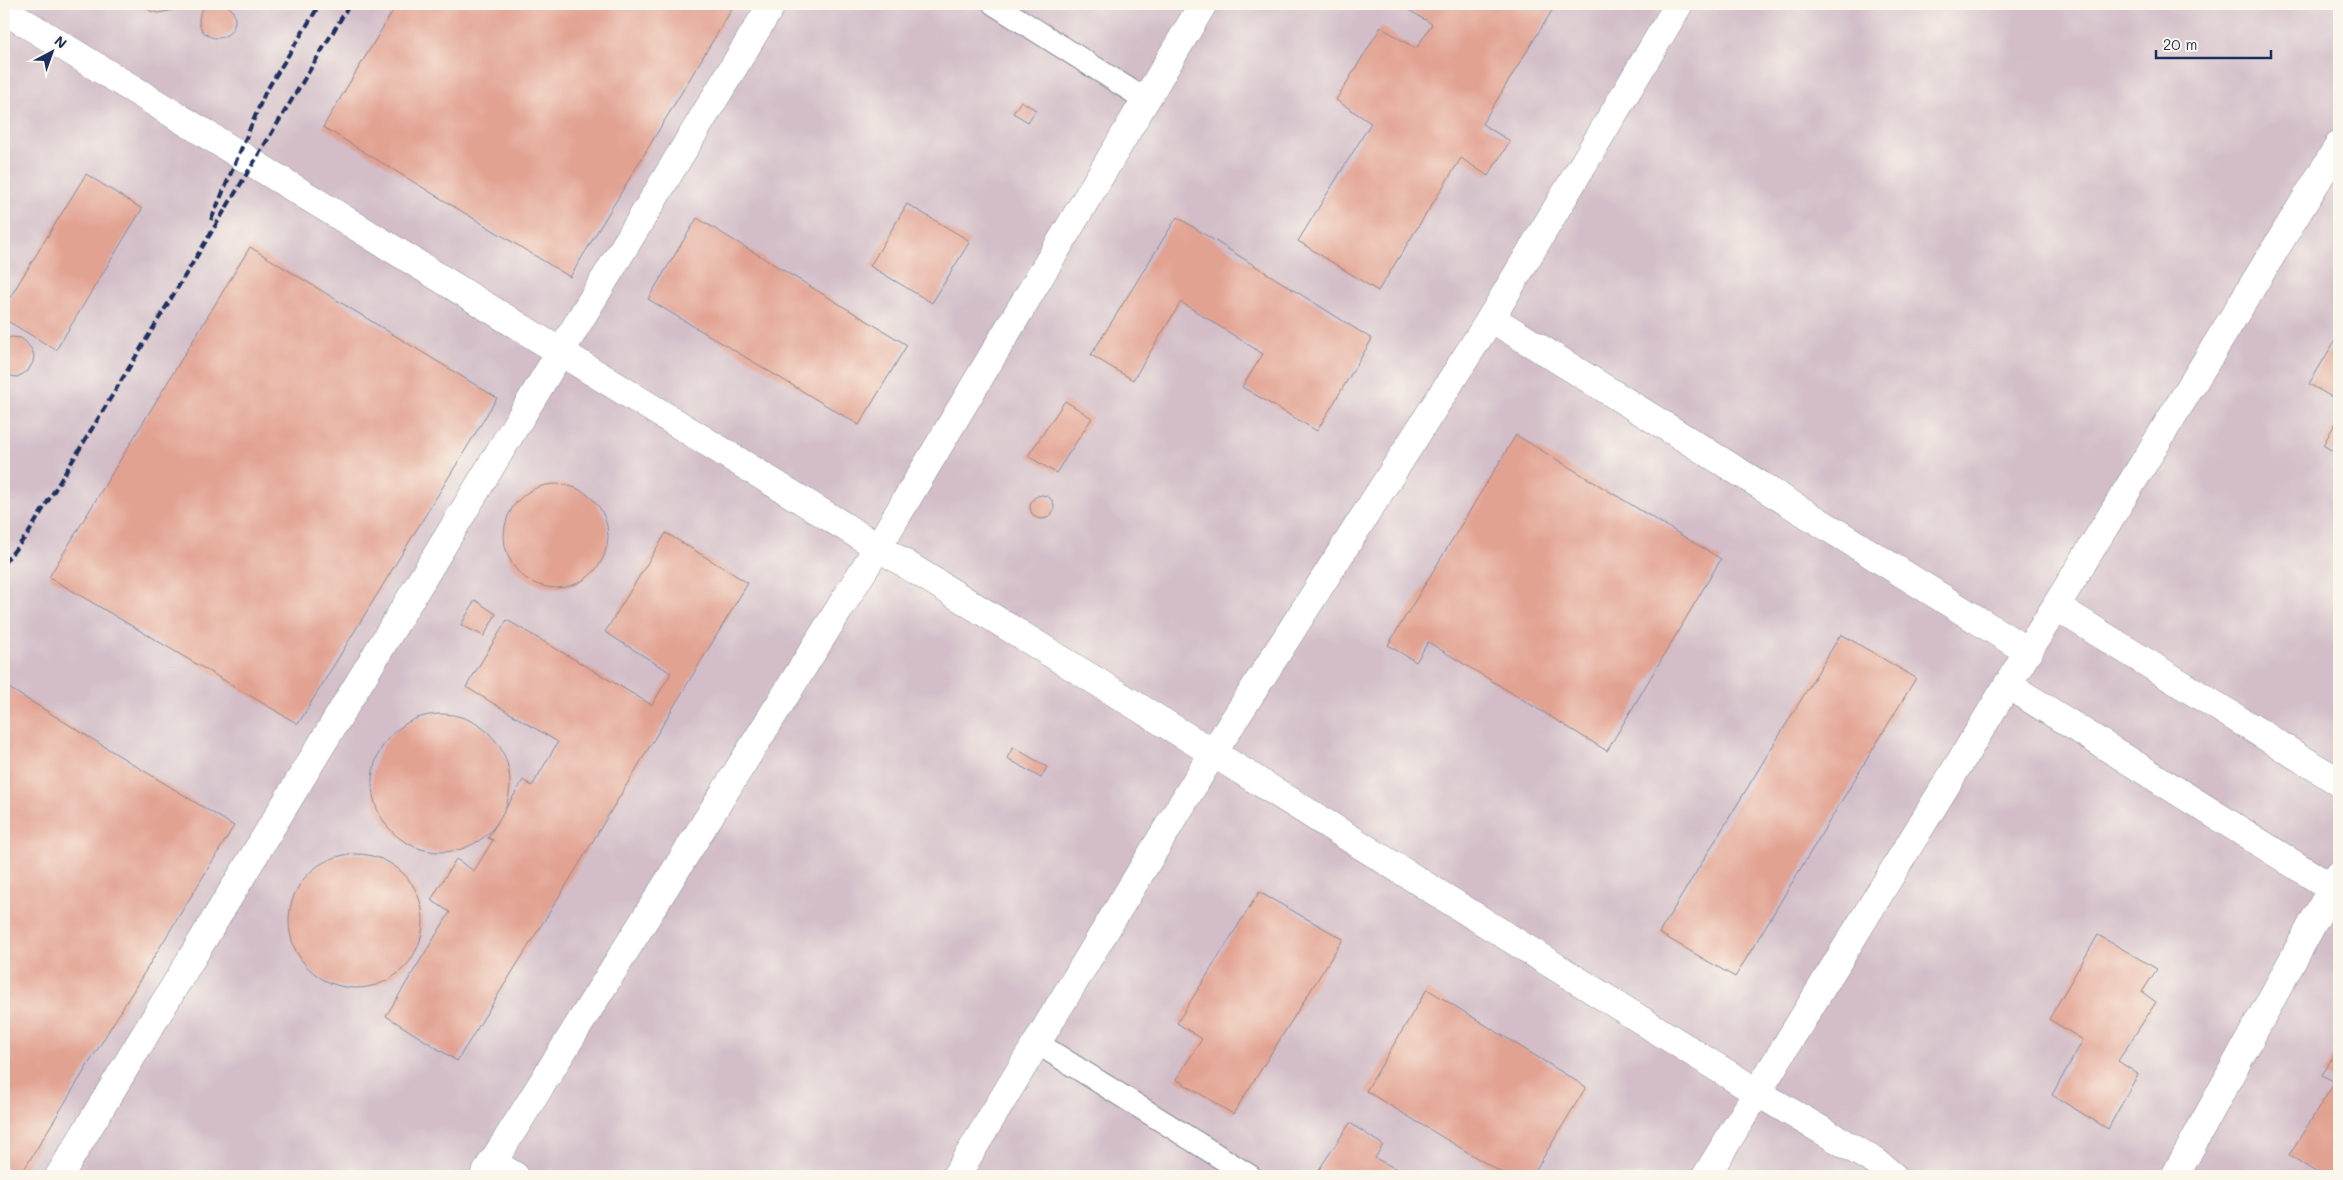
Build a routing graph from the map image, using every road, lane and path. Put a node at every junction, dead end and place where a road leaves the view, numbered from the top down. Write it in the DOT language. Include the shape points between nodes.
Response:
graph roads {
  1 [pos="772,4"];
  2 [pos="994,4"];
  3 [pos="1203,4"];
  4 [pos="1679,4"];
  5 [pos="4,10"];
  6 [pos="1146,100"];
  7 [pos="2339,145"];
  8 [pos="1491,318"];
  9 [pos="559,351"];
  10 [pos="878,547"];
  11 [pos="2057,607"];
  12 [pos="2029,652"];
  13 [pos="2008,685"];
  14 [pos="1213,753"];
  15 [pos="2339,782"];
  16 [pos="2335,882"];
  17 [pos="1037,1043"];
  18 [pos="1758,1093"];
  19 [pos="488,1169"];
  20 [pos="59,1176"];
  21 [pos="516,1176"];
  22 [pos="956,1176"];
  23 [pos="1250,1176"];
  24 [pos="1706,1176"];
  25 [pos="1893,1176"];
  26 [pos="2175,1176"];
  1 -- 9 [label="street"];
  2 -- 6 [label="lane"];
  3 -- 6 [label="street"];
  4 -- 8 [label="street"];
  5 -- 9 [label="street"];
  6 -- 10 [label="street"];
  7 -- 11 [label="street"];
  8 -- 12 [label="street"];
  8 -- 14 [label="street"];
  9 -- 10 [label="street"];
  9 -- 20 [label="street"];
  10 -- 14 [label="street"];
  10 -- 19 [label="street"];
  11 -- 12 [label="street"];
  11 -- 15 [label="street"];
  12 -- 13 [label="street"];
  13 -- 16 [label="street"];
  13 -- 18 [label="street"];
  14 -- 17 [label="street"];
  14 -- 18 [label="street"];
  16 -- 26 [label="street"];
  17 -- 22 [label="street"];
  17 -- 23 [label="lane"];
  18 -- 24 [label="street"];
  18 -- 25 [label="street" via="1876,1162"];
  19 -- 21 [label="street"];
}
